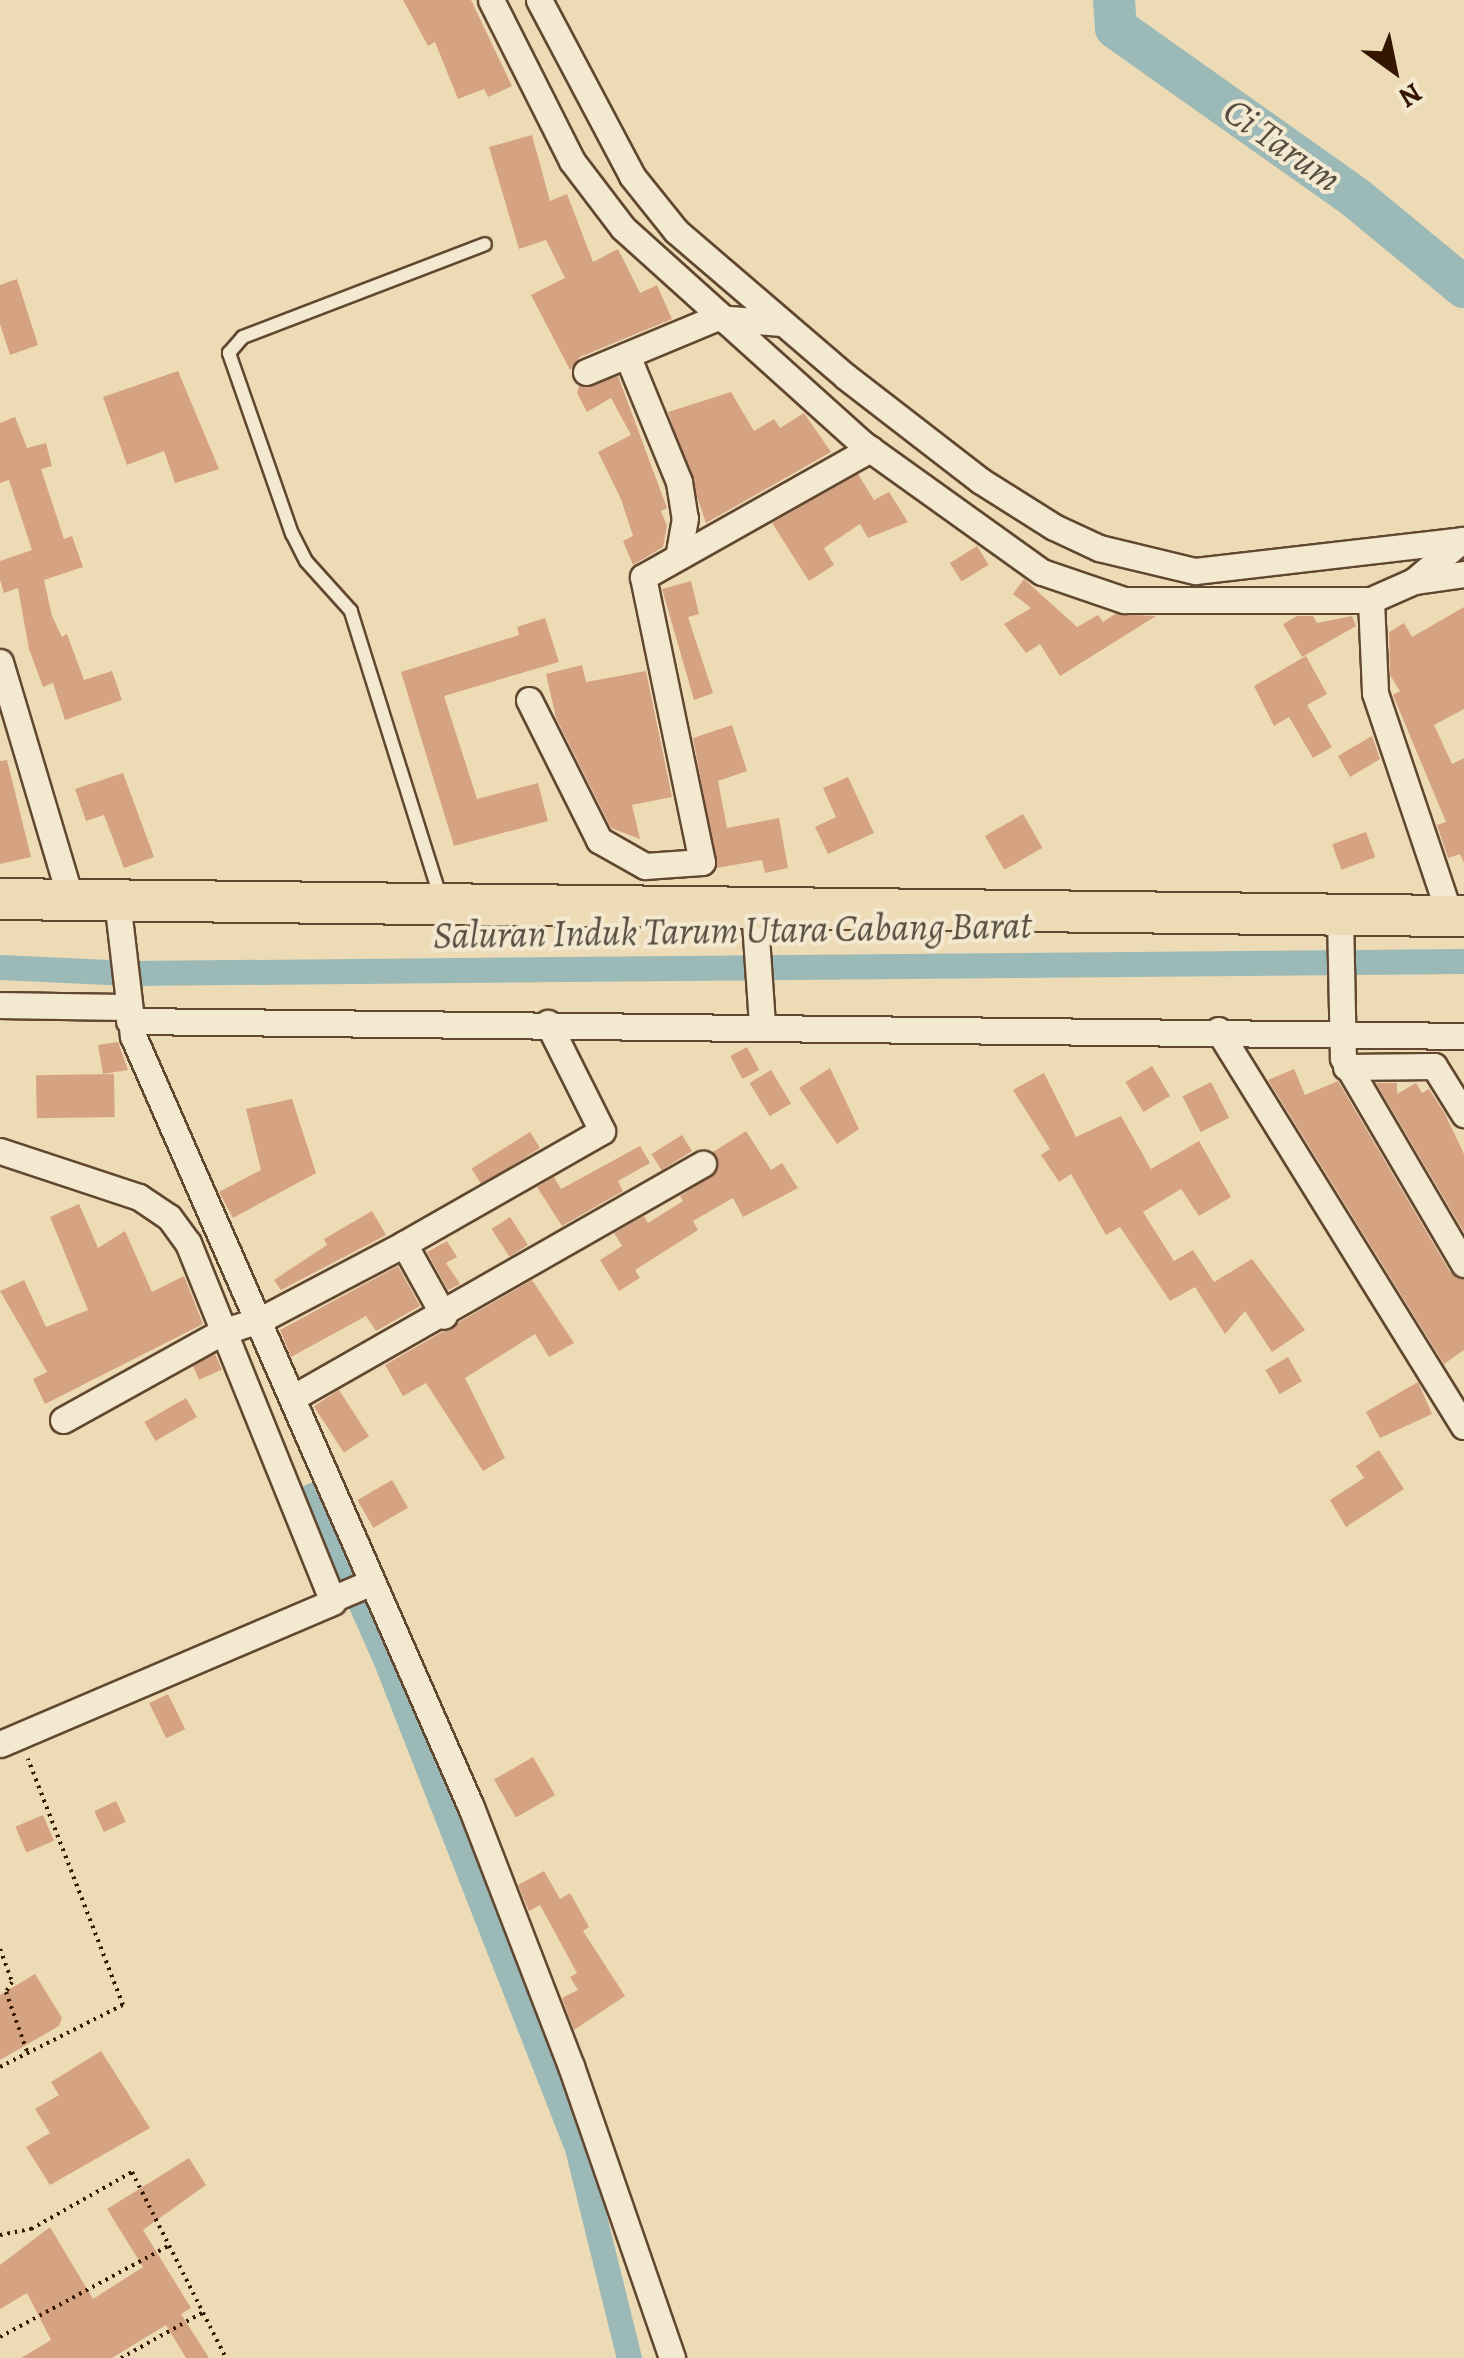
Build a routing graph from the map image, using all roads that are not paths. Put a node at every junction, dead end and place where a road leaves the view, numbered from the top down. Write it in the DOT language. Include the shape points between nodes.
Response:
graph roads {
  1 [pos="491,0"];
  2 [pos="539,0"];
  3 [pos="485,244"];
  4 [pos="716,318"];
  5 [pos="782,323"];
  6 [pos="626,355"];
  7 [pos="586,372"];
  8 [pos="870,449"];
  9 [pos="1463,540"];
  10 [pos="679,551"];
  11 [pos="1464,574"];
  12 [pos="1414,581"];
  13 [pos="1371,600"];
  14 [pos="0,662"];
  15 [pos="529,700"];
  16 [pos="648,886"];
  17 [pos="440,898"];
  18 [pos="0,899"];
  19 [pos="71,900"];
  20 [pos="119,913"];
  21 [pos="1457,916"];
  22 [pos="756,923"];
  23 [pos="1341,926"];
  24 [pos="0,1006"];
  25 [pos="128,1014"];
  26 [pos="761,1016"];
  27 [pos="548,1023"];
  28 [pos="1341,1029"];
  29 [pos="1218,1030"];
  30 [pos="1464,1036"];
  31 [pos="1346,1067"];
  32 [pos="1464,1114"];
  33 [pos="0,1151"];
  34 [pos="703,1164"];
  35 [pos="204,1234"];
  36 [pos="404,1244"];
  37 [pos="1464,1264"];
  38 [pos="444,1316"];
  39 [pos="241,1326"];
  40 [pos="294,1398"];
  41 [pos="63,1420"];
  42 [pos="1464,1426"];
  43 [pos="369,1583"];
  44 [pos="334,1599"];
  45 [pos="9,1740"];
  46 [pos="672,2358"];
  1 -- 4 [label="street" via="572,161 624,228"];
  2 -- 5 [label="street" via="584,93 653,204"];
  3 -- 17 [label="lane" via="242,337 229,354 292,534 306,561 352,612"];
  4 -- 5 [label="street"];
  4 -- 6 [label="street"];
  4 -- 8 [label="street"];
  5 -- 9 [label="street" via="981,481 1099,548 1151,564 1226,572"];
  6 -- 7 [label="street"];
  6 -- 10 [label="street" via="679,482 685,518"];
  8 -- 10 [label="street"];
  8 -- 13 [label="street" via="1042,572 1098,595 1217,604"];
  9 -- 12 [label="street"];
  10 -- 16 [label="street" via="643,580 702,861"];
  11 -- 12 [label="street"];
  12 -- 13 [label="street"];
  13 -- 21 [label="street" via="1375,693"];
  14 -- 19 [label="street"];
  15 -- 16 [label="street" via="585,823"];
  16 -- 17 [label="main road"];
  16 -- 22 [label="main road"];
  17 -- 20 [label="main road"];
  18 -- 19 [label="main road"];
  19 -- 20 [label="main road"];
  20 -- 25 [label="street"];
  21 -- 23 [label="main road"];
  22 -- 23 [label="main road"];
  22 -- 26 [label="street"];
  23 -- 28 [label="street"];
  24 -- 25 [label="street"];
  25 -- 27 [label="street"];
  25 -- 35 [label="street"];
  26 -- 27 [label="street"];
  26 -- 29 [label="street"];
  27 -- 36 [label="street" via="602,1131"];
  28 -- 29 [label="street"];
  28 -- 30 [label="street"];
  28 -- 31 [label="street"];
  29 -- 42 [label="street"];
  31 -- 32 [label="street" via="1434,1066"];
  31 -- 37 [label="street"];
  33 -- 35 [label="street" via="138,1197"];
  34 -- 38 [label="street"];
  35 -- 39 [label="street"];
  35 -- 39 [label="street"];
  36 -- 38 [label="street"];
  36 -- 39 [label="street"];
  38 -- 40 [label="street"];
  39 -- 40 [label="street"];
  39 -- 41 [label="street"];
  39 -- 44 [label="street"];
  40 -- 43 [label="street"];
  43 -- 44 [label="street"];
  43 -- 46 [label="street" via="500,1881"];
  44 -- 45 [label="street"];
}
